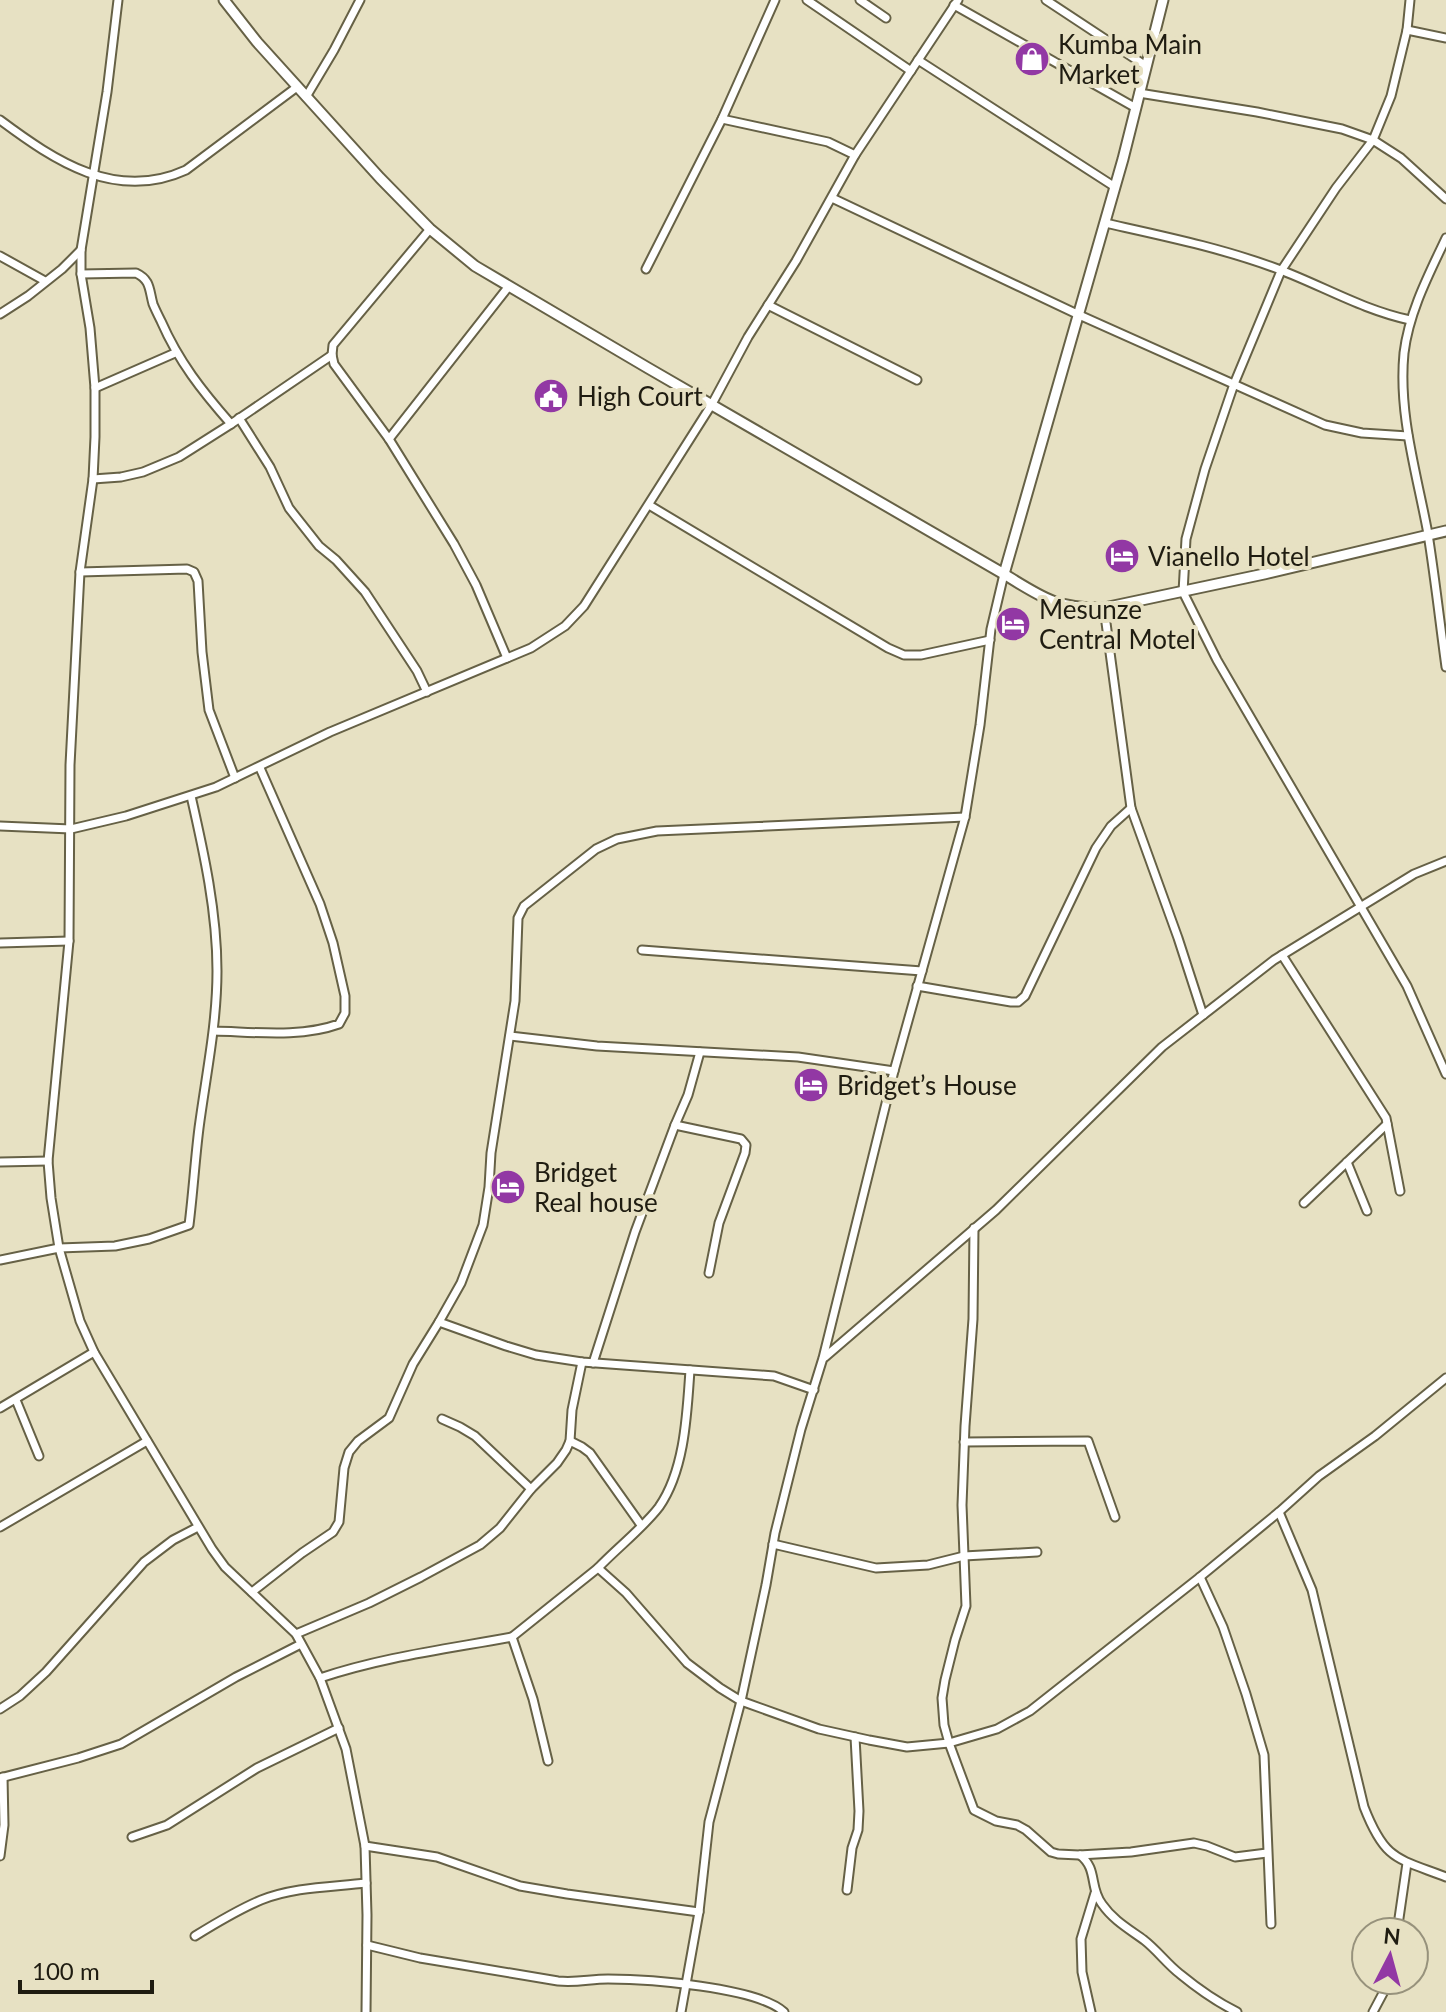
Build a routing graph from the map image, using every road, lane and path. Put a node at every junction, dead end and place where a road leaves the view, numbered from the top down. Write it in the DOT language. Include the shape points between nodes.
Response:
graph roads {
  1 [pos="118,0"];
  2 [pos="224,0"];
  3 [pos="360,0"];
  4 [pos="775,0"];
  5 [pos="807,0"];
  6 [pos="860,0"];
  7 [pos="1046,0"];
  8 [pos="1163,0"];
  9 [pos="1410,0"];
  10 [pos="956,3"];
  11 [pos="886,18"];
  12 [pos="1407,30"];
  13 [pos="1446,38"];
  14 [pos="918,60"];
  15 [pos="1146,66"];
  16 [pos="911,71"];
  17 [pos="297,87"];
  18 [pos="1139,93"];
  19 [pos="306,97"];
  20 [pos="1136,108"];
  21 [pos="722,119"];
  22 [pos="0,120"];
  23 [pos="1373,140"];
  24 [pos="855,155"];
  25 [pos="94,176"];
  26 [pos="1115,187"];
  27 [pos="1442,189"];
  28 [pos="832,198"];
  29 [pos="1446,199"];
  30 [pos="1105,223"];
  31 [pos="430,229"];
  32 [pos="1446,238"];
  33 [pos="81,250"];
  34 [pos="0,256"];
  35 [pos="646,269"];
  36 [pos="1281,271"];
  37 [pos="81,274"];
  38 [pos="45,281"];
  39 [pos="509,286"];
  40 [pos="768,305"];
  41 [pos="0,314"];
  42 [pos="1077,314"];
  43 [pos="1410,320"];
  44 [pos="175,353"];
  45 [pos="332,355"];
  46 [pos="917,380"];
  47 [pos="1234,384"];
  48 [pos="95,388"];
  49 [pos="712,404"];
  50 [pos="239,418"];
  51 [pos="231,424"];
  52 [pos="1408,436"];
  53 [pos="389,439"];
  54 [pos="93,479"];
  55 [pos="649,505"];
  56 [pos="1446,531"];
  57 [pos="1428,535"];
  58 [pos="80,572"];
  59 [pos="1004,574"];
  60 [pos="1183,592"];
  61 [pos="1104,608"];
  62 [pos="990,640"];
  63 [pos="507,658"];
  64 [pos="1446,667"];
  65 [pos="427,692"];
  66 [pos="260,768"];
  67 [pos="235,778"];
  68 [pos="191,796"];
  69 [pos="1131,808"];
  70 [pos="965,817"];
  71 [pos="0,826"];
  72 [pos="71,829"];
  73 [pos="1446,861"];
  74 [pos="1360,906"];
  75 [pos="69,941"];
  76 [pos="0,943"];
  77 [pos="642,950"];
  78 [pos="1282,955"];
  79 [pos="922,971"];
  80 [pos="917,986"];
  81 [pos="1203,1015"];
  82 [pos="214,1031"];
  83 [pos="510,1036"];
  84 [pos="700,1052"];
  85 [pos="894,1071"];
  86 [pos="1446,1074"];
  87 [pos="1387,1124"];
  88 [pos="675,1125"];
  89 [pos="48,1161"];
  90 [pos="0,1162"];
  91 [pos="1347,1162"];
  92 [pos="1400,1191"];
  93 [pos="1304,1203"];
  94 [pos="1367,1211"];
  95 [pos="974,1228"];
  96 [pos="59,1248"];
  97 [pos="0,1260"];
  98 [pos="709,1273"];
  99 [pos="439,1322"];
  100 [pos="94,1352"];
  101 [pos="823,1358"];
  102 [pos="582,1362"];
  103 [pos="593,1363"];
  104 [pos="690,1370"];
  105 [pos="1446,1378"];
  106 [pos="814,1390"];
  107 [pos="16,1400"];
  108 [pos="0,1408"];
  109 [pos="442,1419"];
  110 [pos="147,1441"];
  111 [pos="570,1441"];
  112 [pos="964,1442"];
  113 [pos="39,1456"];
  114 [pos="531,1489"];
  115 [pos="1279,1512"];
  116 [pos="1115,1517"];
  117 [pos="641,1525"];
  118 [pos="0,1527"];
  119 [pos="198,1527"];
  120 [pos="773,1544"];
  121 [pos="1037,1552"];
  122 [pos="964,1556"];
  123 [pos="598,1568"];
  124 [pos="1200,1577"];
  125 [pos="252,1592"];
  126 [pos="296,1634"];
  127 [pos="512,1637"];
  128 [pos="301,1644"];
  129 [pos="320,1678"];
  130 [pos="741,1701"];
  131 [pos="0,1709"];
  132 [pos="339,1728"];
  133 [pos="855,1737"];
  134 [pos="949,1743"];
  135 [pos="548,1761"];
  136 [pos="2,1777"];
  137 [pos="132,1837"];
  138 [pos="365,1846"];
  139 [pos="1267,1853"];
  140 [pos="1079,1855"];
  141 [pos="0,1856"];
  142 [pos="1407,1863"];
  143 [pos="1446,1877"];
  144 [pos="366,1883"];
  145 [pos="847,1890"];
  146 [pos="1095,1892"];
  147 [pos="699,1912"];
  148 [pos="1399,1916"];
  149 [pos="1271,1924"];
  150 [pos="195,1936"];
  151 [pos="367,1945"];
  152 [pos="686,1984"];
  153 [pos="1226,2010"];
  154 [pos="366,2012"];
  155 [pos="681,2012"];
  156 [pos="784,2012"];
  157 [pos="1091,2012"];
  158 [pos="1237,2012"];
  1 -- 25 [label="street"];
  2 -- 17 [label="street"];
  3 -- 19 [label="street"];
  4 -- 21 [label="street"];
  5 -- 16 [label="street"];
  6 -- 11 [label="street"];
  7 -- 15 [label="street"];
  8 -- 15 [label="street"];
  9 -- 12 [label="street"];
  10 -- 14 [label="street"];
  10 -- 20 [label="street"];
  12 -- 13 [label="street"];
  12 -- 23 [label="street" via="1391,96"];
  14 -- 16 [label="street"];
  14 -- 26 [label="street"];
  15 -- 18 [label="street"];
  16 -- 24 [label="street"];
  17 -- 19 [label="street"];
  17 -- 25 [label="street" via="167,179 125,182"];
  18 -- 20 [label="street"];
  18 -- 23 [label="street" via="1342,129"];
  19 -- 31 [label="street"];
  20 -- 26 [label="street"];
  21 -- 24 [label="street" via="828,142"];
  21 -- 35 [label="street"];
  22 -- 25 [label="street"];
  23 -- 27 [label="street"];
  23 -- 36 [label="street"];
  24 -- 28 [label="street"];
  25 -- 33 [label="street"];
  26 -- 30 [label="street"];
  27 -- 29 [label="street"];
  28 -- 40 [label="street"];
  28 -- 42 [label="street"];
  30 -- 36 [label="street"];
  30 -- 42 [label="street"];
  31 -- 39 [label="street"];
  31 -- 45 [label="street" via="333,345"];
  32 -- 43 [label="street"];
  33 -- 37 [label="street"];
  33 -- 38 [label="street"];
  34 -- 38 [label="street"];
  36 -- 43 [label="street" via="1343,299"];
  36 -- 47 [label="street"];
  37 -- 44 [label="street" via="144,277"];
  37 -- 48 [label="street"];
  38 -- 41 [label="street"];
  39 -- 49 [label="street"];
  39 -- 53 [label="street"];
  40 -- 46 [label="street"];
  40 -- 49 [label="street"];
  42 -- 47 [label="street"];
  42 -- 59 [label="street"];
  43 -- 52 [label="street" via="1404,352"];
  44 -- 48 [label="street"];
  44 -- 51 [label="street"];
  45 -- 50 [label="street"];
  45 -- 53 [label="street"];
  47 -- 52 [label="street" via="1325,425"];
  47 -- 60 [label="street" via="1186,539"];
  48 -- 54 [label="street"];
  49 -- 55 [label="street"];
  49 -- 59 [label="street"];
  50 -- 51 [label="street"];
  50 -- 65 [label="street" via="289,508 365,592"];
  51 -- 54 [label="street" via="179,457 143,472"];
  52 -- 57 [label="street"];
  53 -- 63 [label="street" via="454,544"];
  54 -- 58 [label="street"];
  55 -- 62 [label="street" via="904,655"];
  55 -- 63 [label="street" via="584,606 547,639"];
  56 -- 57 [label="street"];
  57 -- 60 [label="street"];
  57 -- 64 [label="street"];
  58 -- 67 [label="street" via="194,572 209,710"];
  58 -- 72 [label="street"];
  59 -- 61 [label="street" via="1059,605"];
  59 -- 62 [label="street"];
  60 -- 61 [label="street"];
  60 -- 74 [label="street"];
  61 -- 69 [label="street"];
  62 -- 70 [label="street"];
  63 -- 65 [label="street"];
  65 -- 66 [label="street"];
  66 -- 67 [label="street"];
  66 -- 82 [label="street" via="320,904 344,984 345,1013 339,1024 314,1031"];
  67 -- 68 [label="street"];
  68 -- 72 [label="street"];
  68 -- 82 [label="street" via="216,930"];
  69 -- 80 [label="street" via="1096,848 1018,1002"];
  69 -- 81 [label="street"];
  70 -- 79 [label="street"];
  70 -- 83 [label="street" via="657,831 596,849 520,911"];
  71 -- 72 [label="street"];
  72 -- 75 [label="street"];
  73 -- 74 [label="street"];
  74 -- 78 [label="street"];
  74 -- 86 [label="street" via="1407,986"];
  75 -- 76 [label="street"];
  75 -- 89 [label="street"];
  77 -- 79 [label="street"];
  78 -- 81 [label="street"];
  78 -- 87 [label="street"];
  79 -- 80 [label="street"];
  80 -- 85 [label="street"];
  81 -- 95 [label="street" via="1162,1047"];
  82 -- 96 [label="street" via="189,1225 115,1246"];
  83 -- 84 [label="street"];
  83 -- 99 [label="street" via="483,1225"];
  84 -- 85 [label="street" via="798,1057"];
  84 -- 88 [label="street"];
  85 -- 101 [label="street"];
  87 -- 91 [label="street"];
  87 -- 92 [label="street"];
  88 -- 98 [label="street" via="741,1139 746,1145 719,1223"];
  88 -- 103 [label="street"];
  89 -- 90 [label="street"];
  89 -- 96 [label="street"];
  91 -- 93 [label="street"];
  91 -- 94 [label="street"];
  95 -- 101 [label="street"];
  95 -- 112 [label="street"];
  96 -- 97 [label="street"];
  96 -- 100 [label="street"];
  99 -- 102 [label="street" via="536,1355"];
  99 -- 125 [label="street" via="389,1418 349,1452 333,1532"];
  100 -- 107 [label="street"];
  100 -- 110 [label="street"];
  101 -- 106 [label="street"];
  102 -- 103 [label="street"];
  102 -- 111 [label="street"];
  103 -- 104 [label="street"];
  104 -- 106 [label="street" via="774,1376"];
  104 -- 117 [label="street" via="686,1426 673,1479"];
  105 -- 115 [label="street"];
  106 -- 120 [label="street"];
  107 -- 108 [label="street"];
  107 -- 113 [label="street"];
  109 -- 114 [label="street" via="475,1436"];
  110 -- 118 [label="street"];
  110 -- 119 [label="street"];
  111 -- 114 [label="street"];
  111 -- 117 [label="street" via="590,1453"];
  112 -- 116 [label="street" via="1088,1441"];
  112 -- 122 [label="street"];
  114 -- 126 [label="street" via="480,1545"];
  115 -- 124 [label="street"];
  115 -- 142 [label="street" via="1312,1590 1364,1807 1374,1834"];
  117 -- 123 [label="street"];
  119 -- 125 [label="street" via="225,1567"];
  119 -- 131 [label="street" via="144,1562 46,1672"];
  120 -- 122 [label="street" via="876,1568 928,1565"];
  120 -- 130 [label="street"];
  121 -- 122 [label="street"];
  122 -- 134 [label="street" via="966,1606 942,1698"];
  123 -- 127 [label="street"];
  123 -- 130 [label="street" via="687,1663"];
  124 -- 134 [label="street" via="1030,1711 997,1729"];
  124 -- 139 [label="street" via="1223,1627 1264,1755"];
  125 -- 126 [label="street"];
  126 -- 128 [label="street"];
  127 -- 129 [label="street" via="392,1658"];
  127 -- 135 [label="street"];
  128 -- 129 [label="street"];
  128 -- 136 [label="street" via="121,1744"];
  129 -- 132 [label="street"];
  130 -- 133 [label="street"];
  130 -- 147 [label="street" via="709,1822"];
  132 -- 137 [label="street" via="257,1768 167,1825"];
  132 -- 138 [label="street"];
  133 -- 134 [label="street" via="907,1747"];
  133 -- 145 [label="street" via="859,1811"];
  134 -- 140 [label="street" via="974,1810 1017,1825 1051,1852"];
  136 -- 141 [label="street"];
  138 -- 144 [label="street"];
  138 -- 147 [label="street" via="437,1857 520,1886"];
  139 -- 140 [label="street" via="1235,1857 1194,1843"];
  139 -- 149 [label="street"];
  140 -- 146 [label="street" via="1091,1868"];
  142 -- 143 [label="street"];
  142 -- 148 [label="street"];
  144 -- 150 [label="street" via="264,1899"];
  144 -- 151 [label="street"];
  146 -- 153 [label="street" via="1116,1920"];
  146 -- 157 [label="street" via="1081,1939"];
  147 -- 152 [label="street"];
  151 -- 152 [label="street" via="558,1981"];
  151 -- 154 [label="street"];
  152 -- 155 [label="street"];
  152 -- 156 [label="street" via="751,1996"];
  153 -- 158 [label="street"];
}
